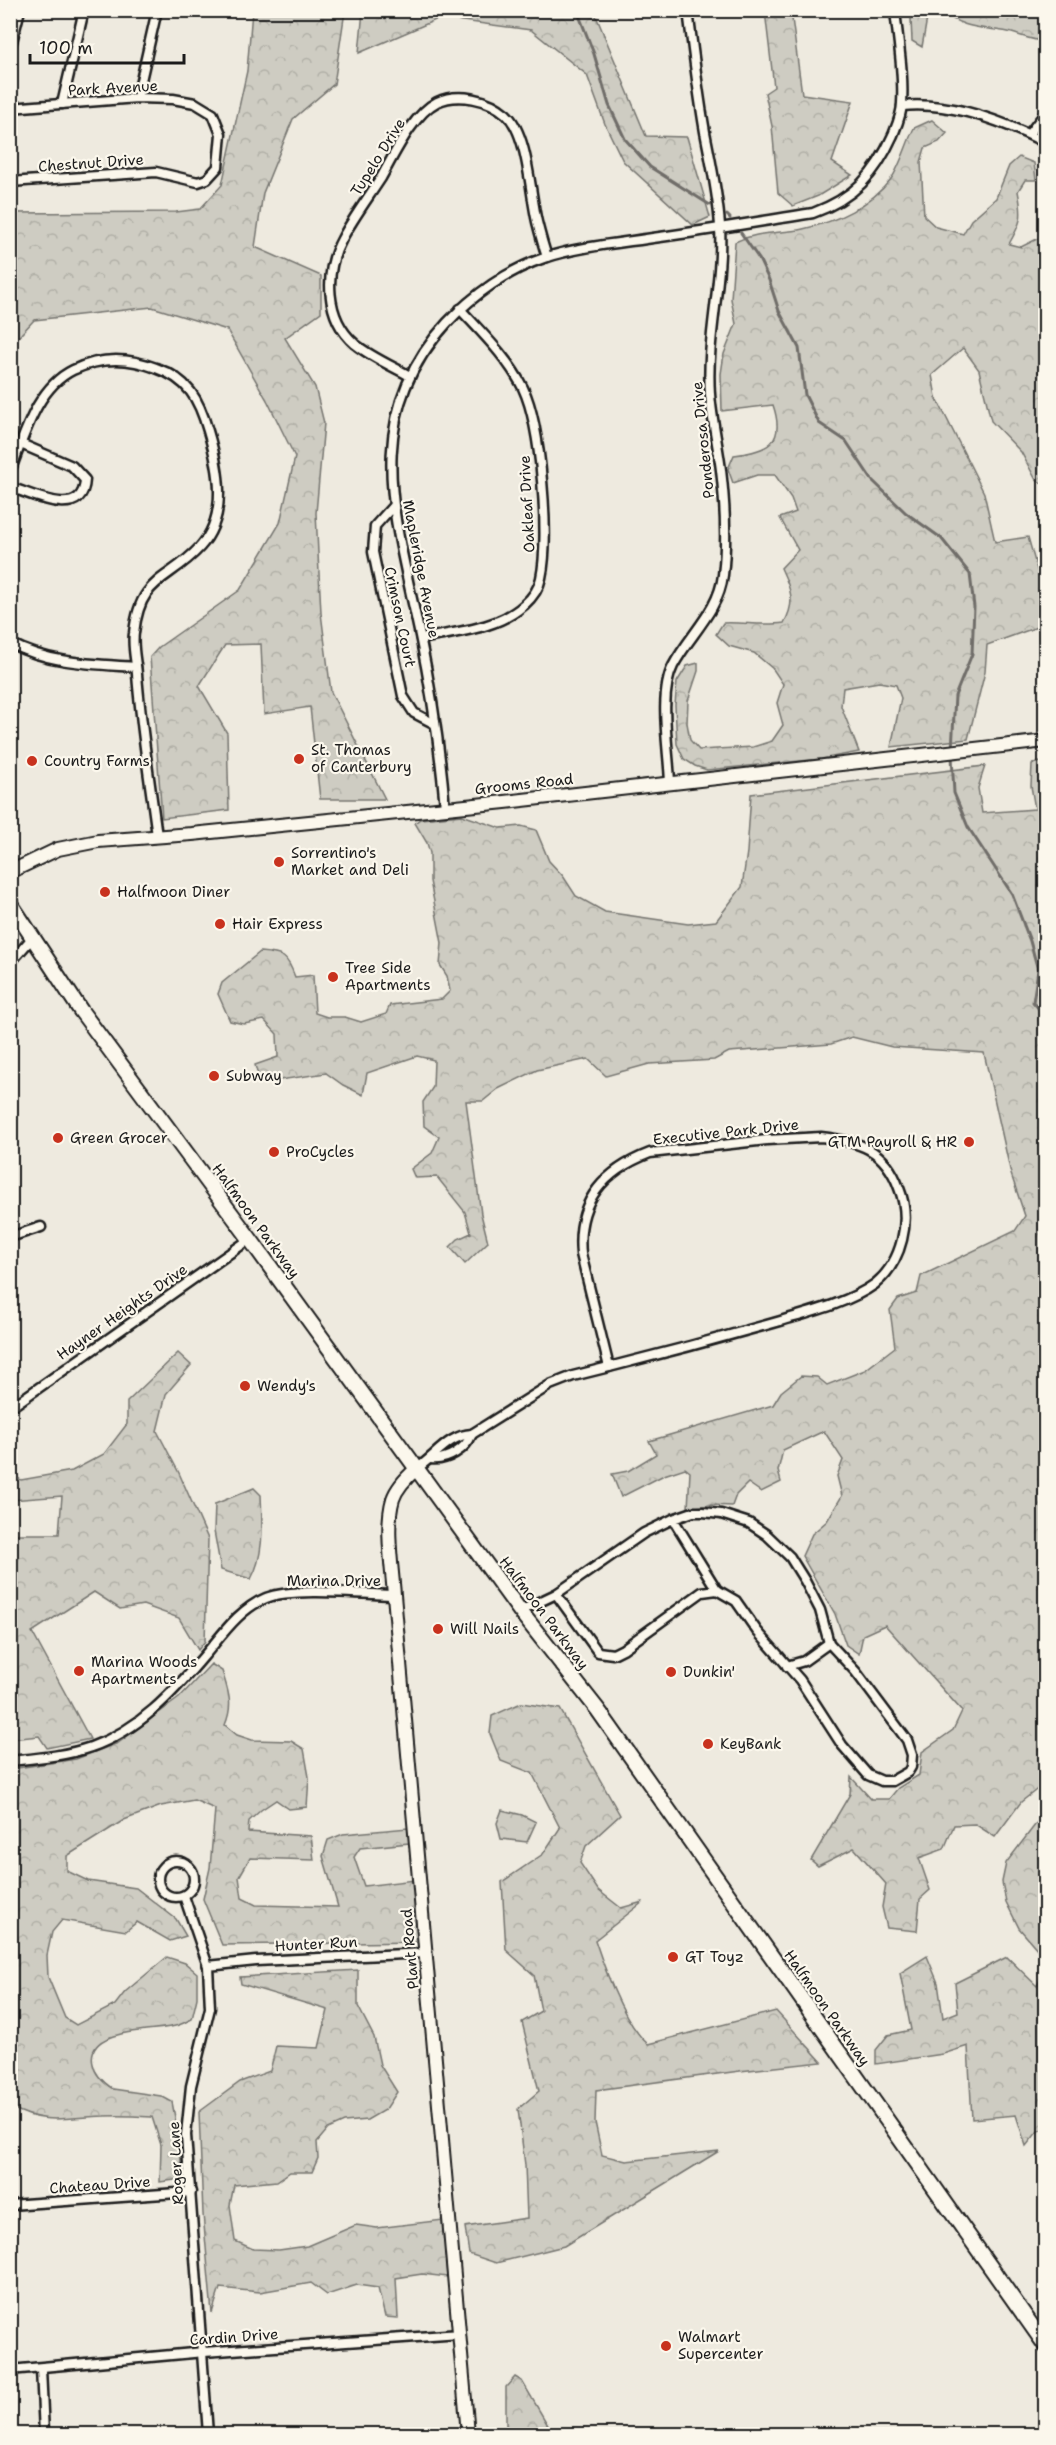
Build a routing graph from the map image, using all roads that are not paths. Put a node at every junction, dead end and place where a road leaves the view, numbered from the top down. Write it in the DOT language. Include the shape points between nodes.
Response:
graph roads {
  1 [pos="21,10"];
  2 [pos="84,10"];
  3 [pos="157,10"];
  4 [pos="688,10"];
  5 [pos="895,10"];
  6 [pos="10,50"];
  7 [pos="137,98"];
  8 [pos="62,104"];
  9 [pos="902,106"];
  10 [pos="10,108"];
  11 [pos="1046,112"];
  12 [pos="213,114"];
  13 [pos="1029,134"];
  14 [pos="1046,143"];
  15 [pos="10,182"];
  16 [pos="720,228"];
  17 [pos="547,257"];
  18 [pos="460,309"];
  19 [pos="411,376"];
  20 [pos="21,444"];
  21 [pos="10,472"];
  22 [pos="10,487"];
  23 [pos="393,506"];
  24 [pos="421,639"];
  25 [pos="10,643"];
  26 [pos="136,667"];
  27 [pos="435,724"];
  28 [pos="1046,741"];
  29 [pos="670,783"];
  30 [pos="445,807"];
  31 [pos="157,836"];
  32 [pos="10,872"];
  33 [pos="10,903"];
  34 [pos="33,937"];
  35 [pos="10,963"];
  36 [pos="40,1227"];
  37 [pos="10,1237"];
  38 [pos="250,1239"];
  39 [pos="609,1367"];
  40 [pos="10,1408"];
  41 [pos="417,1469"];
  42 [pos="673,1519"];
  43 [pos="717,1590"];
  44 [pos="556,1594"];
  45 [pos="394,1595"];
  46 [pos="520,1611"];
  47 [pos="829,1643"];
  48 [pos="787,1666"];
  49 [pos="10,1761"];
  50 [pos="184,1896"];
  51 [pos="426,1953"];
  52 [pos="208,1966"];
  53 [pos="191,2192"];
  54 [pos="10,2205"];
  55 [pos="460,2334"];
  56 [pos="1046,2346"];
  57 [pos="204,2352"];
  58 [pos="41,2368"];
  59 [pos="10,2370"];
  60 [pos="44,2434"];
  61 [pos="208,2434"];
  62 [pos="468,2434"];
  1 -- 6 [label="street"];
  2 -- 8 [label="street"];
  3 -- 7 [label="street"];
  4 -- 16 [label="street, Ponderosa Drive"];
  5 -- 9 [label="street"];
  7 -- 8 [label="street, Park Avenue"];
  7 -- 12 [label="street, Park Avenue" via="185,100"];
  8 -- 10 [label="street, Park Avenue"];
  9 -- 13 [label="street" via="956,109"];
  9 -- 16 [label="street, Mapleridge Avenue" via="896,128 877,165 849,195 813,213"];
  11 -- 13 [label="street"];
  12 -- 15 [label="street, Chestnut Drive" via="221,134 221,148 218,167 207,179 190,182 156,172"];
  13 -- 14 [label="street"];
  16 -- 17 [label="street, Mapleridge Avenue"];
  16 -- 29 [label="street, Ponderosa Drive" via="710,392 721,470 723,577 715,602 668,680"];
  17 -- 18 [label="street, Mapleridge Avenue" via="485,288"];
  17 -- 19 [label="street, Tupelo Drive" via="521,143 511,120 495,107 475,99 436,102 410,129 341,240 331,268 333,309 344,333 369,353"];
  18 -- 19 [label="street, Mapleridge Avenue" via="438,333"];
  18 -- 24 [label="street, Oakleaf Drive" via="516,375 527,400 541,465 541,579 537,591 514,614 484,626"];
  19 -- 23 [label="street, Mapleridge Avenue" via="392,438"];
  20 -- 21 [label="street"];
  20 -- 22 [label="street" via="72,465 85,480 84,489 75,500 52,502"];
  20 -- 26 [label="street" via="51,385 61,376 96,360 145,363 173,374 193,393 213,447 218,480 216,520 199,549 153,584 138,605 133,636"];
  23 -- 24 [label="street, Mapleridge Avenue"];
  23 -- 27 [label="street, Crimson Court" via="375,526 373,552 403,696 414,712"];
  24 -- 27 [label="street, Mapleridge Avenue"];
  25 -- 26 [label="street" via="38,656"];
  26 -- 31 [label="street"];
  27 -- 30 [label="street, Mapleridge Avenue"];
  28 -- 29 [label="street, Grooms Road"];
  29 -- 30 [label="street, Grooms Road"];
  30 -- 31 [label="street, Grooms Road"];
  31 -- 32 [label="street, Grooms Road" via="57,849"];
  33 -- 34 [label="main road, Halfmoon Parkway"];
  34 -- 35 [label="street"];
  34 -- 38 [label="main road, Halfmoon Parkway" via="81,1011"];
  36 -- 37 [label="street"];
  38 -- 40 [label="street, Hayner Heights Drive"];
  38 -- 41 [label="main road, Halfmoon Parkway"];
  39 -- 39 [label="street, Executive Park Drive" via="816,1310 874,1284 894,1260 903,1235 902,1194 889,1168 874,1151 860,1143 821,1137 650,1152 611,1174 591,1197 579,1239"];
  39 -- 41 [label="street, Executive Park Drive" via="550,1386 472,1434 438,1449"];
  41 -- 45 [label="street, Plant Road" via="398,1490 391,1509"];
  41 -- 46 [label="main road, Halfmoon Parkway"];
  42 -- 43 [label="street"];
  42 -- 44 [label="street" via="644,1533"];
  42 -- 47 [label="street" via="693,1512 721,1514 749,1523 768,1535 790,1557 805,1581 820,1610"];
  43 -- 44 [label="street" via="702,1592 613,1654 598,1652"];
  43 -- 48 [label="street" via="736,1601"];
  44 -- 46 [label="street"];
  45 -- 49 [label="street, Marina Drive" via="303,1593 267,1597 233,1622 180,1685 131,1727 93,1747"];
  45 -- 51 [label="street, Plant Road"];
  46 -- 56 [label="main road, Halfmoon Parkway" via="598,1710"];
  47 -- 48 [label="street" via="804,1661"];
  47 -- 48 [label="street" via="907,1740 912,1755 908,1772 882,1781 868,1775"];
  50 -- 50 [label="street" via="194,1884 192,1869 178,1861 168,1863 158,1874 161,1889 174,1897"];
  50 -- 52 [label="street, Roger Lane"];
  51 -- 52 [label="street, Hunter Run"];
  51 -- 55 [label="street, Plant Road"];
  52 -- 53 [label="street, Roger Lane" via="210,2008 187,2117"];
  53 -- 54 [label="street, Chateau Drive"];
  53 -- 57 [label="street, Roger Lane"];
  55 -- 57 [label="street, Cardin Drive"];
  55 -- 62 [label="street, Plant Road"];
  57 -- 58 [label="street, Cardin Drive"];
  57 -- 61 [label="street, Roger Lane"];
  58 -- 59 [label="street, Cardin Drive"];
  58 -- 60 [label="street"];
}
